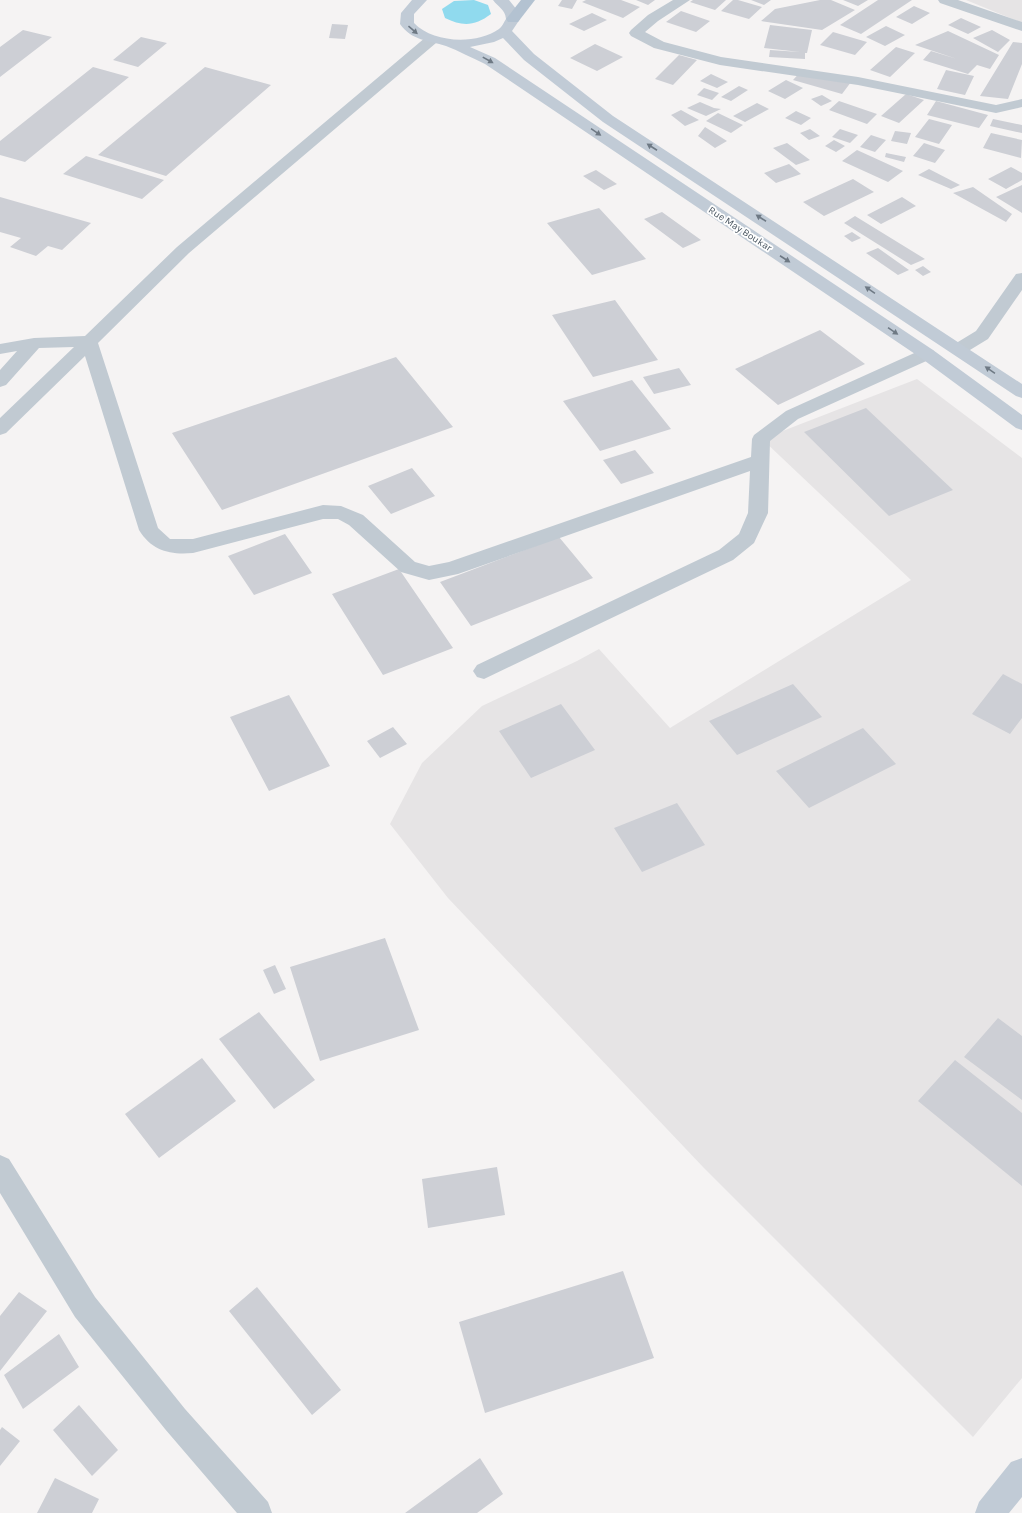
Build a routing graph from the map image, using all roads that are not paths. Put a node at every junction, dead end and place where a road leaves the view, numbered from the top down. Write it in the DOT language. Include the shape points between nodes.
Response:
graph roads {
  1 [pos="500,0"];
  2 [pos="528,0"];
  3 [pos="683,0"];
  4 [pos="945,0"];
  5 [pos="411,2"];
  6 [pos="509,25"];
  7 [pos="1022,27"];
  8 [pos="431,40"];
  9 [pos="452,44"];
  10 [pos="1022,103"];
  11 [pos="1022,278"];
  12 [pos="89,341"];
  13 [pos="34,343"];
  14 [pos="0,349"];
  15 [pos="959,349"];
  16 [pos="927,354"];
  17 [pos="0,380"];
  18 [pos="1022,392"];
  19 [pos="1022,424"];
  20 [pos="0,429"];
  21 [pos="761,460"];
  22 [pos="484,671"];
  23 [pos="0,1168"];
  24 [pos="1018,1485"];
  25 [pos="257,1513"];
  26 [pos="990,1513"];
  1 -- 6 [label="main road, Rue May Boukar" via="512,12"];
  2 -- 6 [label="main road"];
  3 -- 10 [label="street" via="653,18 636,33 659,45 720,61 858,82 996,109"];
  4 -- 7 [label="street"];
  5 -- 8 [label="main road, one-way" via="406,19 408,25 421,36"];
  6 -- 9 [label="main road" via="482,41"];
  15 -- 6 [label="main road, Rue May Boukar, one-way" via="608,119 538,65"];
  8 -- 9 [label="main road"];
  8 -- 12 [label="street" via="183,250"];
  9 -- 16 [label="main road, Rue May Boukar, one-way" via="490,60"];
  11 -- 15 [label="street" via="982,335"];
  12 -- 13 [label="street"];
  12 -- 20 [label="street"];
  12 -- 21 [label="street" via="149,530 158,542 173,548 193,546 323,512 341,513 356,520 408,567 429,573 451,569"];
  13 -- 14 [label="street"];
  13 -- 17 [label="street"];
  18 -- 15 [label="main road, Rue May Boukar, one-way"];
  16 -- 19 [label="main road, Rue May Boukar"];
  16 -- 21 [label="street" via="787,418 761,439"];
  21 -- 22 [label="street" via="758,513 747,538 726,555"];
  23 -- 25 [label="street" via="86,1307 175,1419"];
  24 -- 26 [label="main road"];
}
